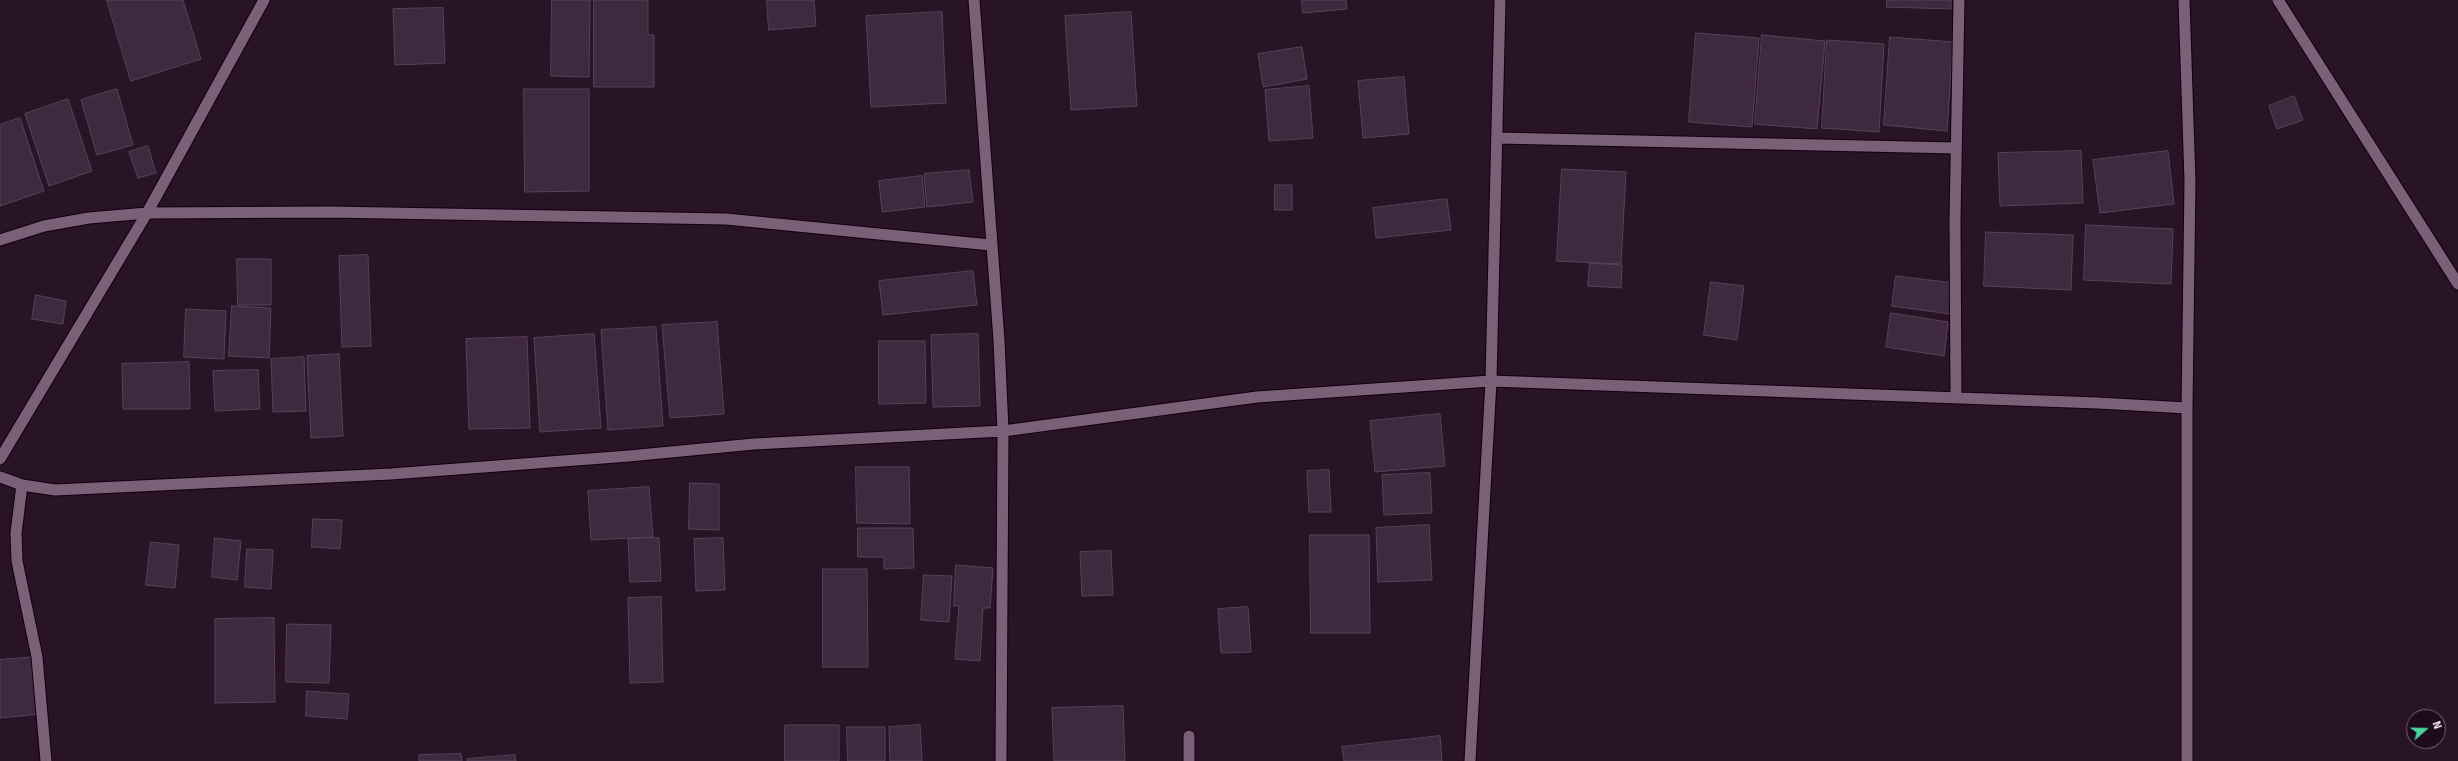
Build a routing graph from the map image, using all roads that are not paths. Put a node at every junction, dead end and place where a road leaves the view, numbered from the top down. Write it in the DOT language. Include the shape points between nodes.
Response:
graph roads {
  1 [pos="264,0"];
  2 [pos="974,0"];
  3 [pos="1500,0"];
  4 [pos="1958,0"];
  5 [pos="2184,0"];
  6 [pos="2278,0"];
  7 [pos="1498,138"];
  8 [pos="1956,148"];
  9 [pos="147,213"];
  10 [pos="0,240"];
  11 [pos="990,245"];
  12 [pos="2458,284"];
  13 [pos="1491,381"];
  14 [pos="1956,398"];
  15 [pos="2187,408"];
  16 [pos="1003,431"];
  17 [pos="0,458"];
  18 [pos="0,476"];
  19 [pos="22,485"];
  20 [pos="1189,736"];
  21 [pos="46,761"];
  22 [pos="1002,761"];
  23 [pos="1190,761"];
  24 [pos="1470,761"];
  25 [pos="2188,761"];
  1 -- 9 [label="street"];
  2 -- 11 [label="street"];
  3 -- 7 [label="street"];
  4 -- 8 [label="street"];
  5 -- 15 [label="street" via="2190,181"];
  6 -- 12 [label="street"];
  7 -- 8 [label="street"];
  7 -- 13 [label="street"];
  8 -- 14 [label="street"];
  9 -- 10 [label="street" via="90,218 44,226"];
  9 -- 11 [label="street" via="330,212 726,219"];
  9 -- 17 [label="street"];
  11 -- 16 [label="street"];
  13 -- 14 [label="street"];
  13 -- 16 [label="street" via="1257,397"];
  13 -- 24 [label="street"];
  14 -- 15 [label="street"];
  15 -- 25 [label="street"];
  16 -- 19 [label="street" via="754,444 368,475 55,490"];
  16 -- 22 [label="street"];
  18 -- 19 [label="street"];
  19 -- 21 [label="street" via="16,534 18,561 37,657"];
  20 -- 23 [label="street"];
}
